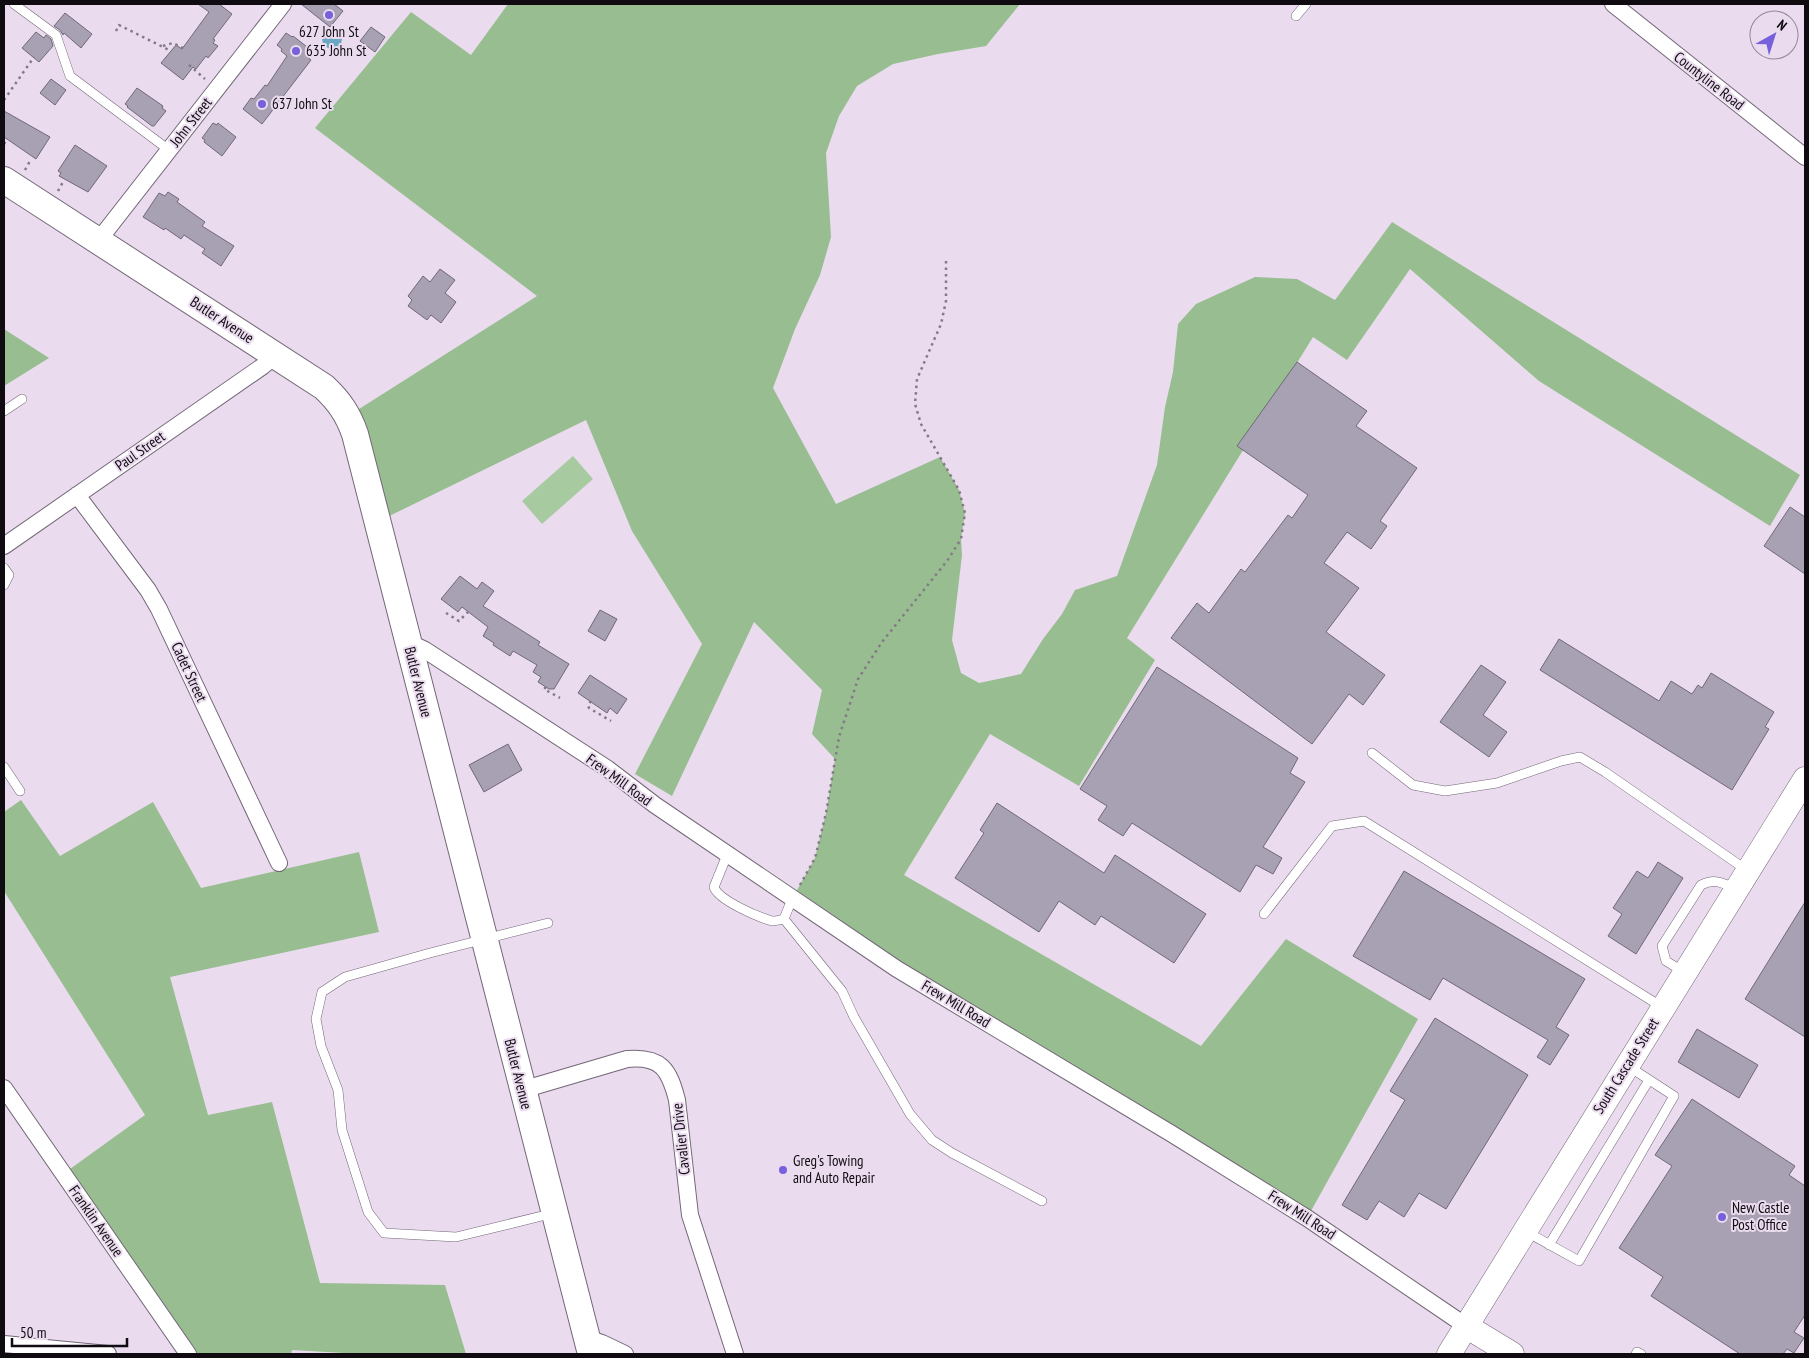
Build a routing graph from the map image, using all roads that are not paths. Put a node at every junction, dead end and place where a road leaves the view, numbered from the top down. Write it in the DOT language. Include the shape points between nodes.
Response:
graph roads {
  1 [pos="14,4"];
  2 [pos="283,4"];
  3 [pos="1306,4"];
  4 [pos="1613,4"];
  5 [pos="1296,16"];
  6 [pos="169,150"];
  7 [pos="1805,157"];
  8 [pos="13,176"];
  9 [pos="98,241"];
  10 [pos="276,355"];
  11 [pos="22,399"];
  12 [pos="4,411"];
  13 [pos="77,495"];
  14 [pos="4,546"];
  15 [pos="4,568"];
  16 [pos="4,585"];
  17 [pos="408,642"];
  18 [pos="1372,753"];
  19 [pos="4,767"];
  20 [pos="1805,779"];
  21 [pos="20,791"];
  22 [pos="727,855"];
  23 [pos="279,863"];
  24 [pos="1742,880"];
  25 [pos="792,899"];
  26 [pos="1264,914"];
  27 [pos="784,919"];
  28 [pos="548,923"];
  29 [pos="484,939"];
  30 [pos="1684,973"];
  31 [pos="1662,1008"];
  32 [pos="1627,1066"];
  33 [pos="1649,1080"];
  34 [pos="4,1088"];
  35 [pos="522,1090"];
  36 [pos="1042,1201"];
  37 [pos="554,1213"];
  38 [pos="1525,1231"];
  39 [pos="1549,1245"];
  40 [pos="1466,1326"];
  41 [pos="4,1344"];
  42 [pos="589,1346"];
  43 [pos="108,1354"];
  44 [pos="188,1354"];
  45 [pos="625,1354"];
  46 [pos="735,1354"];
  47 [pos="1449,1354"];
  48 [pos="1512,1354"];
  49 [pos="1636,1354"];
  50 [pos="1641,1354"];
  1 -- 6 [label="lane" via="56,35 70,76"];
  2 -- 6 [label="street, John Street"];
  3 -- 5 [label="lane"];
  4 -- 7 [label="street, Countyline Road"];
  6 -- 9 [label="street, John Street"];
  8 -- 9 [label="main road, Butler Avenue"];
  9 -- 10 [label="main road, Butler Avenue"];
  10 -- 13 [label="street, Paul Street"];
  10 -- 17 [label="main road, Butler Avenue" via="324,387 348,416"];
  11 -- 12 [label="lane"];
  13 -- 14 [label="street, Paul Street"];
  13 -- 23 [label="street, Cadet Street" via="159,609"];
  15 -- 16 [label="lane" via="8,575"];
  17 -- 22 [label="street, Frew Mill Road" via="608,769"];
  17 -- 29 [label="main road, Butler Avenue"];
  18 -- 24 [label="lane" via="1413,785 1445,791 1497,783 1561,761 1580,758 1605,772"];
  19 -- 21 [label="lane"];
  20 -- 24 [label="street, South Cascade Street"];
  22 -- 25 [label="street, Frew Mill Road"];
  22 -- 27 [label="lane" via="714,887 716,892 730,903 773,921"];
  24 -- 30 [label="street, South Cascade Street"];
  24 -- 30 [label="lane" via="1710,881 1701,885 1662,946 1666,961"];
  25 -- 27 [label="lane"];
  25 -- 40 [label="street, Frew Mill Road" via="897,969 1307,1218"];
  26 -- 31 [label="lane" via="1332,826 1364,821"];
  27 -- 36 [label="lane" via="842,991 910,1114 932,1140 952,1154"];
  28 -- 29 [label="lane"];
  29 -- 35 [label="main road, Butler Avenue"];
  29 -- 37 [label="lane" via="345,977 322,992 316,1019 321,1046 338,1090 342,1130 368,1212 384,1233 456,1237"];
  30 -- 31 [label="street, South Cascade Street"];
  31 -- 32 [label="street, South Cascade Street"];
  32 -- 33 [label="lane"];
  32 -- 38 [label="street, South Cascade Street"];
  33 -- 39 [label="lane"];
  33 -- 39 [label="lane" via="1674,1096 1580,1261"];
  34 -- 44 [label="street, Franklin Avenue"];
  35 -- 37 [label="main road, Butler Avenue"];
  35 -- 46 [label="street, Cavalier Drive" via="627,1059 656,1061 666,1071 677,1100 690,1215"];
  37 -- 42 [label="main road, Butler Avenue"];
  38 -- 39 [label="lane"];
  38 -- 40 [label="street, South Cascade Street"];
  40 -- 47 [label="street, South Cascade Street"];
  40 -- 48 [label="street, Frew Mill Road"];
  41 -- 43 [label="street"];
  42 -- 45 [label="street" via="602,1343"];
  49 -- 50 [label="lane"];
}
